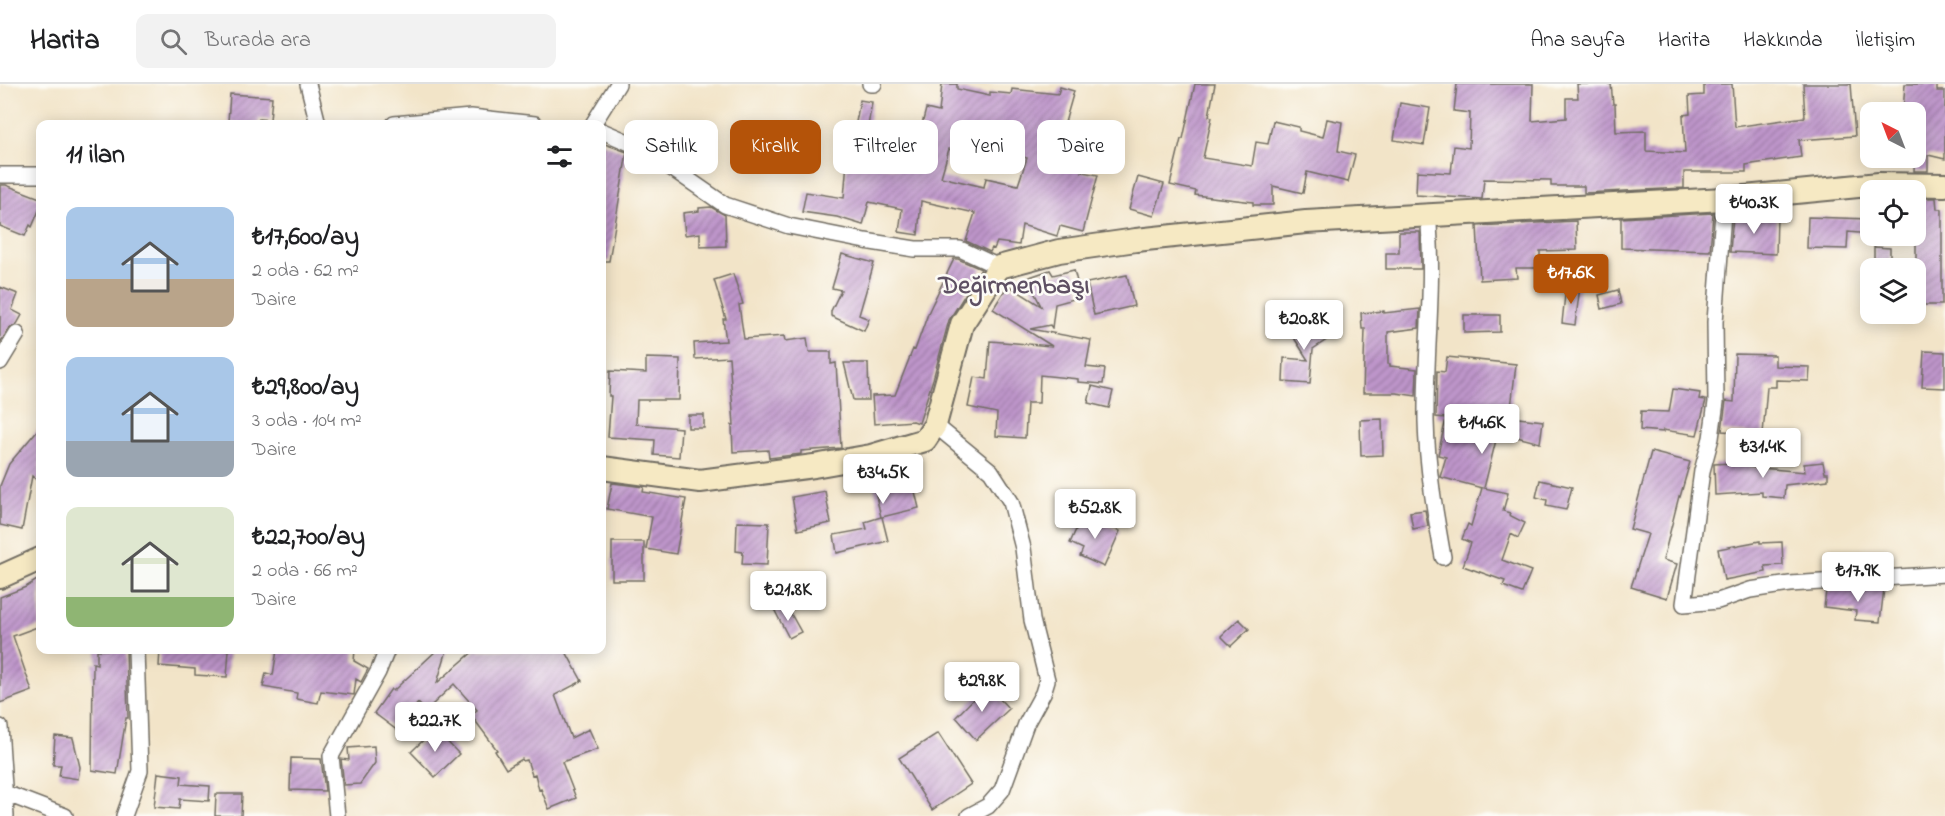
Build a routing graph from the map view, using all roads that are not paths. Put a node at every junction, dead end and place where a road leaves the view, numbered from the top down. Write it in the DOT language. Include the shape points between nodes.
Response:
graph roads {
  1 [pos="308,84"];
  2 [pos="618,84"];
  3 [pos="317,120"];
  4 [pos="438,120"];
  5 [pos="498,120"];
  6 [pos="596,120"];
  7 [pos="606,133"];
  8 [pos="0,175"];
  9 [pos="36,175"];
  10 [pos="1945,184"];
  11 [pos="1724,199"];
  12 [pos="1428,214"];
  13 [pos="999,267"];
  14 [pos="17,334"];
  15 [pos="0,362"];
  16 [pos="935,425"];
  17 [pos="606,469"];
  18 [pos="1443,557"];
  19 [pos="36,561"];
  20 [pos="1945,574"];
  21 [pos="0,577"];
  22 [pos="136,654"];
  23 [pos="385,654"];
  24 [pos="0,727"];
  25 [pos="5,793"];
  26 [pos="6,816"];
  27 [pos="65,816"];
  28 [pos="124,816"];
  29 [pos="337,816"];
  30 [pos="969,816"];
  1 -- 3 [label="street"];
  2 -- 6 [label="street"];
  4 -- 5 [label="street"];
  7 -- 13 [label="street" via="644,149 725,205 789,226 865,241 915,249 960,249"];
  8 -- 9 [label="street"];
  10 -- 11 [label="street" via="1879,184"];
  11 -- 12 [label="street"];
  11 -- 20 [label="street" via="1715,322 1716,402 1701,471 1684,604 1718,601 1750,590 1790,584"];
  12 -- 13 [label="street" via="1136,240 1059,252"];
  12 -- 18 [label="street" via="1431,244 1426,422"];
  13 -- 16 [label="street" via="962,324"];
  14 -- 15 [label="street"];
  16 -- 17 [label="street" via="925,440 871,456 700,481"];
  16 -- 30 [label="street" via="991,471 1011,502 1047,680 1002,790 988,806"];
  19 -- 21 [label="street"];
  22 -- 28 [label="street" via="140,771"];
  23 -- 29 [label="street" via="331,756"];
  24 -- 25 [label="street"];
  25 -- 26 [label="street"];
  25 -- 27 [label="street"];
}
